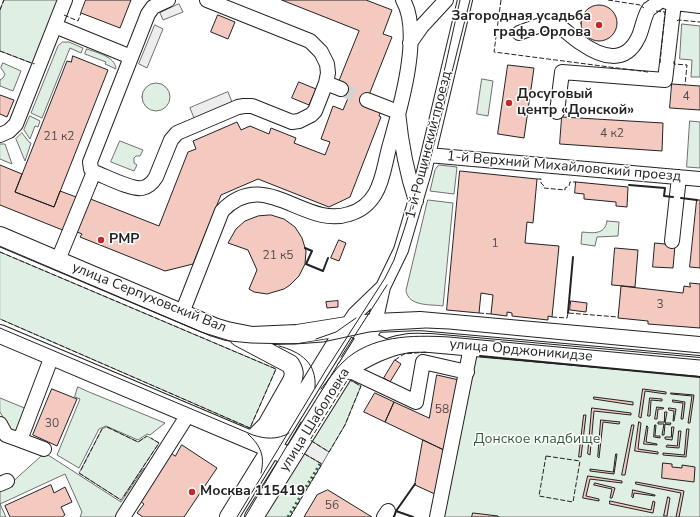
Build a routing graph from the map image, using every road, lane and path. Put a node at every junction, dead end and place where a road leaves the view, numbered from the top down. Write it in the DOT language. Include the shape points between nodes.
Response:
graph roads {
  1 [pos="65,0"];
  2 [pos="168,0"];
  3 [pos="207,0"];
  4 [pos="403,0"];
  5 [pos="446,0"];
  6 [pos="465,0"];
  7 [pos="653,1"];
  8 [pos="674,3"];
  9 [pos="240,6"];
  10 [pos="700,6"];
  11 [pos="55,26"];
  12 [pos="519,32"];
  13 [pos="410,43"];
  14 [pos="131,57"];
  15 [pos="326,82"];
  16 [pos="341,89"];
  17 [pos="367,100"];
  18 [pos="398,112"];
  19 [pos="557,112"];
  20 [pos="0,134"];
  21 [pos="428,155"];
  22 [pos="94,172"];
  23 [pos="679,177"];
  24 [pos="700,179"];
  25 [pos="416,200"];
  26 [pos="0,236"];
  27 [pos="672,241"];
  28 [pos="58,260"];
  29 [pos="383,287"];
  30 [pos="182,313"];
  31 [pos="347,326"];
  32 [pos="371,330"];
  33 [pos="227,331"];
  34 [pos="0,334"];
  35 [pos="471,346"];
  36 [pos="700,346"];
  37 [pos="388,348"];
  38 [pos="52,356"];
  39 [pos="700,367"];
  40 [pos="346,369"];
  41 [pos="467,372"];
  42 [pos="189,413"];
  43 [pos="0,424"];
  44 [pos="20,440"];
  45 [pos="252,440"];
  46 [pos="271,448"];
  47 [pos="44,449"];
  48 [pos="291,457"];
  49 [pos="127,516"];
  50 [pos="229,517"];
  51 [pos="254,517"];
  52 [pos="437,517"];
  1 -- 11 [label="street"];
  2 -- 14 [label="street" via="151,10"];
  3 -- 9 [label="street"];
  4 -- 13 [label="street" via="408,12"];
  5 -- 13 [label="street"];
  6 -- 21 [label="street, 1-й Рощинский проезд"];
  7 -- 8 [label="street"];
  7 -- 12 [label="street" via="639,38 625,54 616,57 593,51 560,25 551,22"];
  8 -- 10 [label="street"];
  8 -- 19 [label="street" via="665,80 562,72"];
  9 -- 15 [label="street" via="317,46 327,64"];
  11 -- 14 [label="street"];
  11 -- 20 [label="street" via="16,124 9,131"];
  13 -- 18 [label="street"];
  14 -- 22 [label="street" via="91,157 90,165"];
  15 -- 16 [label="street"];
  15 -- 22 [label="street" via="315,111 306,119 292,122 258,108 244,106 177,133 171,140 156,177 147,186 134,188"];
  17 -- 18 [label="street"];
  18 -- 25 [label="street" via="401,144"];
  18 -- 30 [label="street" via="380,182 371,199 361,209 336,216 321,214 266,195 250,195 230,203 222,211"];
  21 -- 23 [label="street, 1-й Верхний Михайловский проезд"];
  21 -- 25 [label="street, 1-й Рощинский проезд"];
  22 -- 28 [label="street"];
  23 -- 24 [label="street, 1-й Верхний Михайловский проезд"];
  23 -- 27 [label="street"];
  25 -- 29 [label="street, 1-й Рощинский проезд" via="401,250"];
  26 -- 28 [label="main road, улица Серпуховский Вал"];
  28 -- 30 [label="main road, улица Серпуховский Вал"];
  29 -- 31 [label="street, 1-й Рощинский проезд" via="355,314"];
  29 -- 32 [label="street, 1-й Рощинский проезд"];
  30 -- 33 [label="main road, улица Серпуховский Вал"];
  31 -- 32 [label="main road, улица Серпуховский Вал"];
  31 -- 33 [label="main road, улица Серпуховский Вал" via="297,334 259,336"];
  31 -- 46 [label="main road, улица Шаболовка"];
  32 -- 36 [label="main road, улица Орджоникидзе" via="420,321"];
  32 -- 37 [label="street"];
  32 -- 40 [label="main road, улица Шаболовка"];
  33 -- 45 [label="main road" via="290,364 294,369 292,381 267,425"];
  34 -- 38 [label="main road"];
  35 -- 37 [label="main road, улица Орджоникидзе" via="413,343"];
  35 -- 39 [label="main road, улица Орджоникидзе"];
  35 -- 41 [label="street"];
  37 -- 40 [label="main road, улица Орджоникидзе"];
  38 -- 42 [label="main road"];
  38 -- 44 [label="street"];
  40 -- 41 [label="street" via="416,402 423,362"];
  40 -- 48 [label="main road, улица Шаболовка"];
  41 -- 52 [label="street"];
  42 -- 45 [label="main road"];
  42 -- 49 [label="street"];
  43 -- 44 [label="street" via="6,436"];
  44 -- 47 [label="street"];
  45 -- 46 [label="main road"];
  46 -- 48 [label="main road"];
  46 -- 50 [label="main road, улица Шаболовка"];
  48 -- 51 [label="main road, улица Шаболовка"];
}
